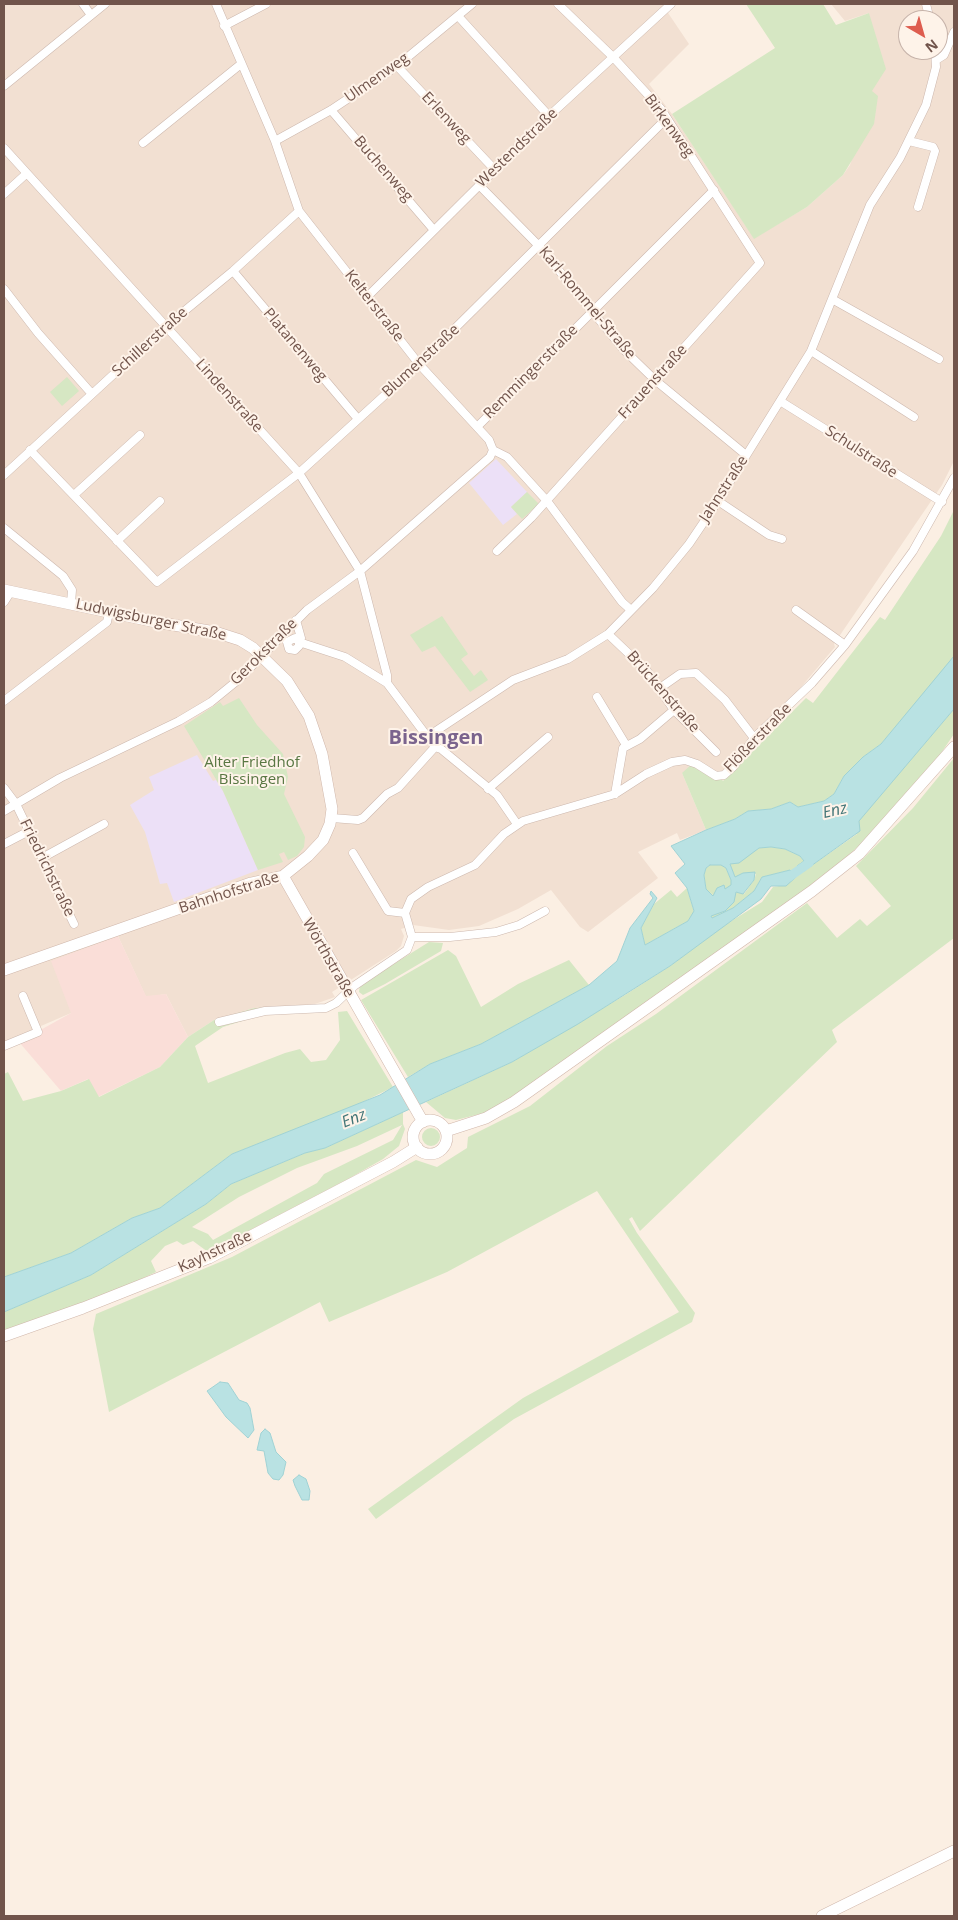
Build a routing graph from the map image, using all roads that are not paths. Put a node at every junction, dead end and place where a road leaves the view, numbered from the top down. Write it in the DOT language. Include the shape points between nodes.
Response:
graph roads {
  1 [pos="83,4"];
  2 [pos="105,4"];
  3 [pos="216,4"];
  4 [pos="266,4"];
  5 [pos="472,4"];
  6 [pos="558,4"];
  7 [pos="671,4"];
  8 [pos="91,15"];
  9 [pos="458,16"];
  10 [pos="224,26"];
  11 [pos="954,32"];
  12 [pos="948,46"];
  13 [pos="613,57"];
  14 [pos="936,60"];
  15 [pos="241,64"];
  16 [pos="397,66"];
  17 [pos="4,86"];
  18 [pos="331,110"];
  19 [pos="550,116"];
  20 [pos="667,118"];
  21 [pos="275,141"];
  22 [pos="909,141"];
  23 [pos="143,143"];
  24 [pos="4,148"];
  25 [pos="495,170"];
  26 [pos="26,174"];
  27 [pos="479,185"];
  28 [pos="714,190"];
  29 [pos="4,194"];
  30 [pos="918,207"];
  31 [pos="298,211"];
  32 [pos="433,229"];
  33 [pos="539,246"];
  34 [pos="760,263"];
  35 [pos="233,271"];
  36 [pos="4,288"];
  37 [pos="367,297"];
  38 [pos="832,299"];
  39 [pos="592,310"];
  40 [pos="165,327"];
  41 [pos="811,351"];
  42 [pos="939,359"];
  43 [pos="419,364"];
  44 [pos="655,380"];
  45 [pos="92,394"];
  46 [pos="780,401"];
  47 [pos="914,417"];
  48 [pos="358,419"];
  49 [pos="476,427"];
  50 [pos="140,435"];
  51 [pos="30,450"];
  52 [pos="493,450"];
  53 [pos="746,455"];
  54 [pos="299,473"];
  55 [pos="4,475"];
  56 [pos="954,478"];
  57 [pos="74,495"];
  58 [pos="718,500"];
  59 [pos="160,501"];
  60 [pos="546,501"];
  61 [pos="942,502"];
  62 [pos="4,528"];
  63 [pos="782,539"];
  64 [pos="117,541"];
  65 [pos="497,551"];
  66 [pos="360,571"];
  67 [pos="7,590"];
  68 [pos="4,602"];
  69 [pos="71,603"];
  70 [pos="631,610"];
  71 [pos="796,610"];
  72 [pos="109,612"];
  73 [pos="296,620"];
  74 [pos="608,634"];
  75 [pos="845,645"];
  76 [pos="262,656"];
  77 [pos="387,683"];
  78 [pos="660,688"];
  79 [pos="597,697"];
  80 [pos="4,701"];
  81 [pos="674,710"];
  82 [pos="427,737"];
  83 [pos="548,738"];
  84 [pos="754,738"];
  85 [pos="626,745"];
  86 [pos="435,747"];
  87 [pos="954,747"];
  88 [pos="716,752"];
  89 [pos="4,788"];
  90 [pos="488,789"];
  91 [pos="615,794"];
  92 [pos="16,804"];
  93 [pos="4,811"];
  94 [pos="332,818"];
  95 [pos="104,824"];
  96 [pos="517,824"];
  97 [pos="29,831"];
  98 [pos="4,844"];
  99 [pos="353,853"];
  100 [pos="42,858"];
  101 [pos="283,876"];
  102 [pos="545,911"];
  103 [pos="405,913"];
  104 [pos="74,924"];
  105 [pos="412,936"];
  106 [pos="4,970"];
  107 [pos="347,991"];
  108 [pos="23,996"];
  109 [pos="219,1022"];
  110 [pos="4,1046"];
  111 [pos="421,1119"];
  112 [pos="446,1131"];
  113 [pos="417,1147"];
  114 [pos="4,1336"];
  115 [pos="954,1851"];
  116 [pos="822,1916"];
  1 -- 8 [label="street"];
  2 -- 8 [label="street"];
  3 -- 10 [label="street, Kelterstraße"];
  4 -- 10 [label="street"];
  5 -- 9 [label="street, Ulmenweg"];
  6 -- 13 [label="street, Birkenweg"];
  7 -- 13 [label="street, Westendstraße"];
  8 -- 17 [label="street"];
  9 -- 16 [label="street, Ulmenweg"];
  9 -- 19 [label="street"];
  10 -- 15 [label="street, Kelterstraße"];
  11 -- 12 [label="street"];
  13 -- 19 [label="street, Westendstraße"];
  13 -- 20 [label="street, Birkenweg"];
  14 -- 22 [label="street, Jahnstraße" via="926,105"];
  15 -- 21 [label="street, Kelterstraße"];
  15 -- 23 [label="street"];
  16 -- 18 [label="street, Ulmenweg"];
  16 -- 25 [label="street, Erlenweg"];
  18 -- 21 [label="street, Ulmenweg"];
  18 -- 32 [label="street, Buchenweg"];
  19 -- 25 [label="street, Westendstraße"];
  20 -- 28 [label="street, Birkenweg"];
  20 -- 33 [label="street, Blumenstraße"];
  21 -- 31 [label="street, Kelterstraße"];
  22 -- 30 [label="street" via="932,147 935,151"];
  22 -- 38 [label="street, Jahnstraße" via="870,205"];
  24 -- 26 [label="street, Lindenstraße"];
  25 -- 27 [label="street, Westendstraße"];
  26 -- 29 [label="street"];
  26 -- 40 [label="street, Lindenstraße"];
  27 -- 32 [label="street, Westendstraße"];
  27 -- 33 [label="street, Karl-Rommel-Straße"];
  28 -- 34 [label="street, Birkenweg"];
  28 -- 39 [label="street, Remmingerstraße"];
  31 -- 35 [label="street, Schillerstraße"];
  31 -- 37 [label="street, Kelterstraße"];
  32 -- 37 [label="street, Westendstraße"];
  33 -- 39 [label="street, Karl-Rommel-Straße"];
  33 -- 43 [label="street, Blumenstraße"];
  34 -- 44 [label="street, Frauenstraße"];
  35 -- 40 [label="street, Schillerstraße"];
  35 -- 48 [label="street, Platanenweg"];
  36 -- 45 [label="street" via="38,333"];
  37 -- 43 [label="street, Kelterstraße"];
  38 -- 41 [label="street, Jahnstraße"];
  38 -- 42 [label="street"];
  39 -- 44 [label="street, Karl-Rommel-Straße" via="622,349"];
  39 -- 49 [label="street, Remmingerstraße"];
  40 -- 45 [label="street, Schillerstraße"];
  40 -- 54 [label="street, Lindenstraße"];
  41 -- 46 [label="street, Jahnstraße"];
  41 -- 47 [label="street"];
  43 -- 48 [label="street, Blumenstraße"];
  43 -- 49 [label="street, Kelterstraße"];
  44 -- 53 [label="street, Karl-Rommel-Straße"];
  44 -- 60 [label="street, Frauenstraße"];
  45 -- 51 [label="street, Schillerstraße"];
  46 -- 53 [label="street, Jahnstraße"];
  46 -- 61 [label="street, Schulstraße"];
  48 -- 54 [label="street, Blumenstraße"];
  49 -- 52 [label="street, Kelterstraße" via="489,440"];
  50 -- 57 [label="street"];
  51 -- 55 [label="street, Schillerstraße"];
  51 -- 57 [label="street"];
  52 -- 60 [label="street, Kelterstraße" via="507,458"];
  52 -- 66 [label="street, Gerokstraße" via="490,457"];
  53 -- 58 [label="street, Jahnstraße"];
  54 -- 64 [label="street, Blumenstraße" via="157,582"];
  54 -- 66 [label="street, Lindenstraße"];
  56 -- 61 [label="street, Flößerstraße"];
  57 -- 64 [label="street"];
  58 -- 63 [label="street" via="769,535"];
  58 -- 70 [label="street, Jahnstraße" via="667,573"];
  59 -- 64 [label="street"];
  60 -- 65 [label="street, Frauenstraße"];
  60 -- 70 [label="street, Kelterstraße"];
  61 -- 75 [label="street, Flößerstraße" via="913,551"];
  62 -- 69 [label="street" via="64,576 72,590"];
  66 -- 73 [label="street, Gerokstraße"];
  66 -- 77 [label="street, Lindenstraße"];
  67 -- 68 [label="street"];
  67 -- 69 [label="main road, Ludwigsburger Straße"];
  69 -- 72 [label="main road, Ludwigsburger Straße"];
  70 -- 74 [label="street, Jahnstraße"];
  71 -- 75 [label="street"];
  72 -- 76 [label="main road, Ludwigsburger Straße" via="215,632 240,640"];
  72 -- 80 [label="street" via="106,622"];
  73 -- 76 [label="street, Gerokstraße"];
  73 -- 77 [label="street" via="299,642 345,657"];
  74 -- 78 [label="street, Brückenstraße" via="634,657"];
  74 -- 82 [label="street, Jahnstraße" via="568,659 513,680"];
  75 -- 84 [label="street, Flößerstraße" via="812,683"];
  76 -- 92 [label="street, Gerokstraße" via="238,680 199,710 60,778"];
  76 -- 94 [label="main road, Ludwigsburger Straße" via="287,681 308,716 322,754"];
  77 -- 82 [label="street"];
  78 -- 81 [label="street, Brückenstraße"];
  78 -- 84 [label="street" via="680,674 696,673 725,700"];
  79 -- 85 [label="street"];
  81 -- 85 [label="street" via="640,739"];
  81 -- 88 [label="street, Brückenstraße"];
  82 -- 86 [label="street"];
  83 -- 90 [label="street"];
  84 -- 91 [label="street, Flößerstraße" via="724,775 716,776 685,760 672,762"];
  85 -- 91 [label="street"];
  86 -- 90 [label="street" via="442,749"];
  86 -- 94 [label="street" via="398,788 387,794 363,818"];
  87 -- 112 [label="main road" via="859,854 812,892 514,1102 486,1118"];
  89 -- 92 [label="street, Friedrichstraße"];
  90 -- 96 [label="street" via="497,795"];
  91 -- 96 [label="street, Flößerstraße"];
  92 -- 93 [label="street, Gerokstraße"];
  92 -- 97 [label="street, Friedrichstraße"];
  94 -- 101 [label="main road, Bahnhofstraße" via="319,846"];
  95 -- 100 [label="street"];
  96 -- 103 [label="street, Flößerstraße" via="475,865 428,887 411,899"];
  97 -- 98 [label="street"];
  97 -- 100 [label="street, Friedrichstraße"];
  99 -- 103 [label="street" via="388,911"];
  100 -- 104 [label="street, Friedrichstraße"];
  101 -- 106 [label="main road, Bahnhofstraße" via="251,883"];
  101 -- 107 [label="main road, Wörthstraße"];
  102 -- 105 [label="street" via="519,925 496,932 450,937"];
  103 -- 105 [label="street"];
  105 -- 107 [label="street" via="402,955"];
  107 -- 109 [label="street" via="326,1008 265,1011"];
  107 -- 111 [label="main road, Wörthstraße"];
  108 -- 110 [label="street" via="38,1032"];
  111 -- 112 [label="main road" via="434,1120"];
  111 -- 113 [label="main road" via="414,1133"];
  112 -- 113 [label="main road" via="447,1139 441,1150 428,1153"];
  113 -- 114 [label="main road, Kayhstraße" via="209,1258"];
  115 -- 116 [label="main road"];
}
